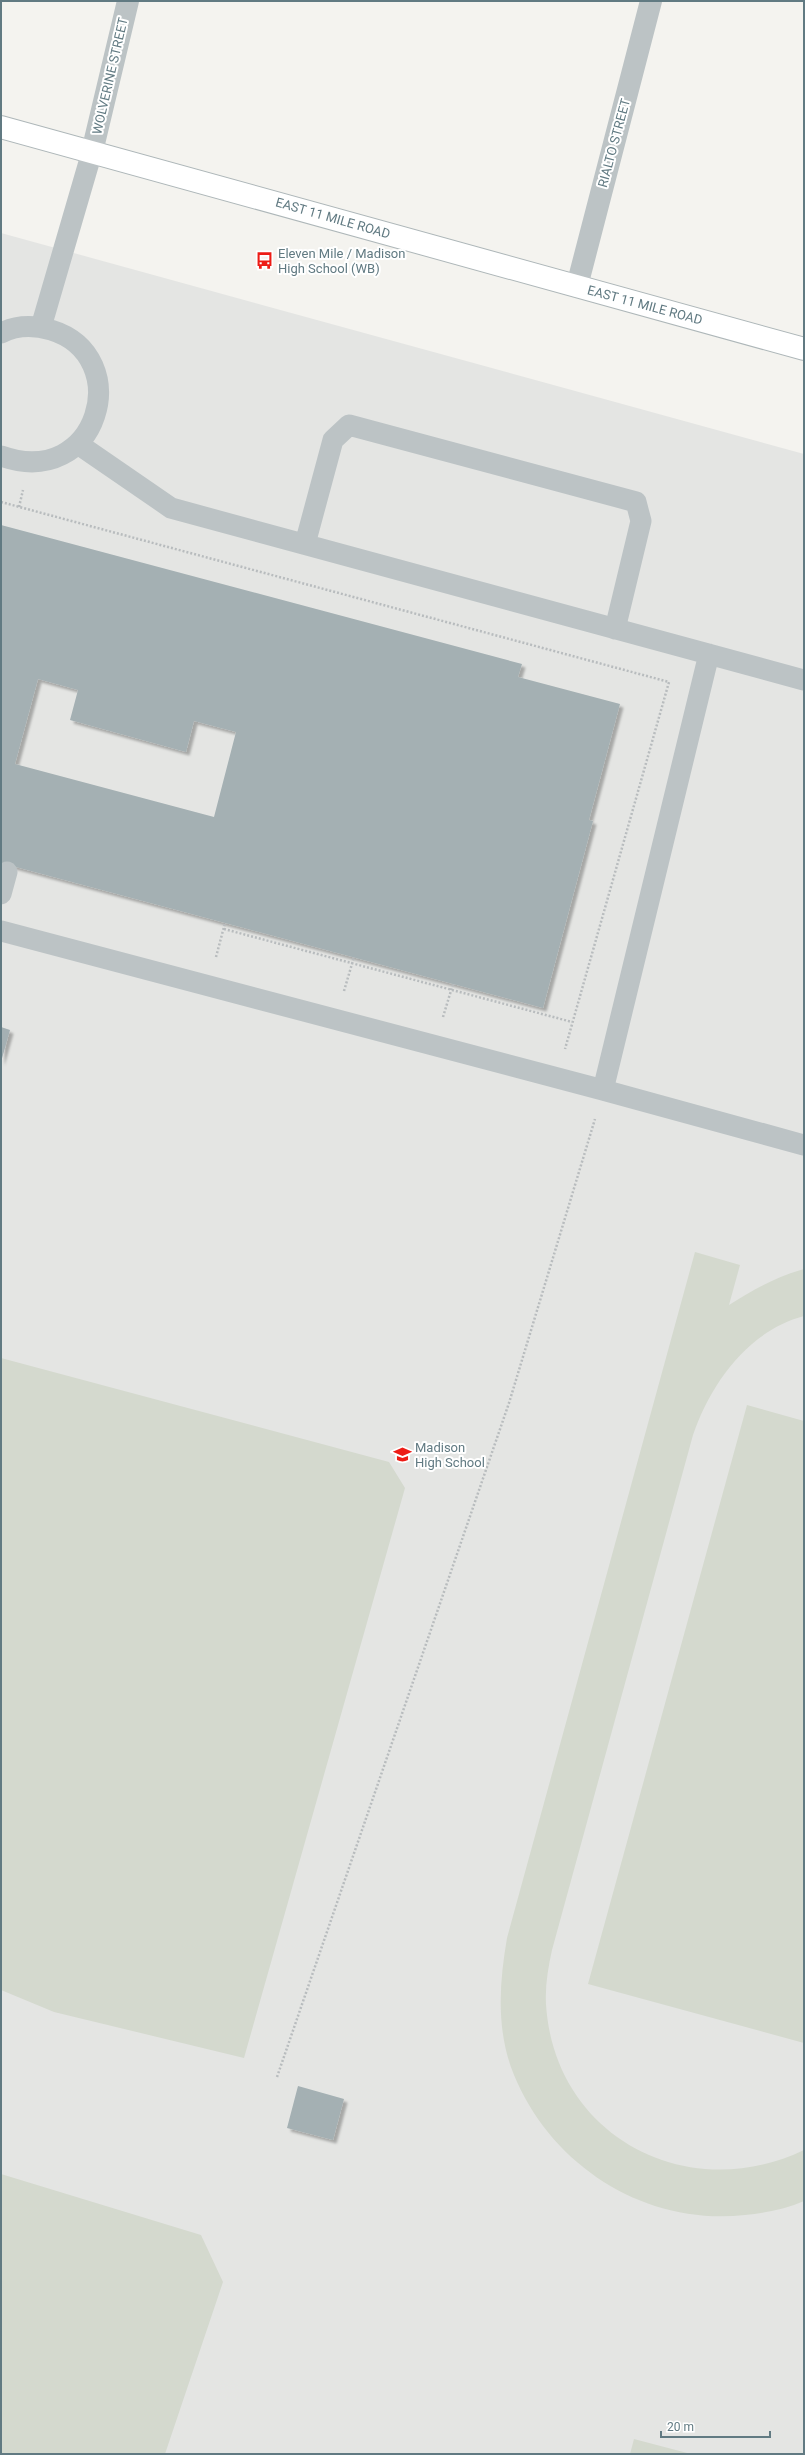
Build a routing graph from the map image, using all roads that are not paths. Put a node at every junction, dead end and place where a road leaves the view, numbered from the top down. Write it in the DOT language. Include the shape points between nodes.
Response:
graph roads {
  1 [pos="128,1"];
  2 [pos="651,1"];
  3 [pos="1,127"];
  4 [pos="92,152"];
  5 [pos="577,286"];
  6 [pos="41,327"];
  7 [pos="1,332"];
  8 [pos="804,349"];
  9 [pos="78,444"];
  10 [pos="1,456"];
  11 [pos="305,544"];
  12 [pos="615,628"];
  13 [pos="709,654"];
  14 [pos="804,680"];
  15 [pos="7,872"];
  16 [pos="1,894"];
  17 [pos="1,931"];
  18 [pos="604,1090"];
  19 [pos="804,1145"];
  1 -- 4 [label="street, WOLVERINE STREET"];
  2 -- 5 [label="street, RIALTO STREET"];
  3 -- 4 [label="main road, EAST 11 MILE ROAD"];
  4 -- 5 [label="main road, EAST 11 MILE ROAD"];
  4 -- 6 [label="lane"];
  5 -- 8 [label="main road, EAST 11 MILE ROAD"];
  6 -- 7 [label="lane" via="24,326"];
  6 -- 9 [label="lane" via="59,332 75,342 88,356 96,373 99,392 97,411 90,428"];
  9 -- 10 [label="lane" via="61,456 40,462 18,462"];
  9 -- 11 [label="lane" via="171,508"];
  11 -- 12 [label="lane"];
  11 -- 12 [label="lane" via="333,440 349,425 636,502 641,521"];
  12 -- 13 [label="lane"];
  13 -- 14 [label="lane"];
  13 -- 18 [label="lane"];
  15 -- 16 [label="lane"];
  17 -- 18 [label="lane"];
  18 -- 19 [label="lane"];
}
